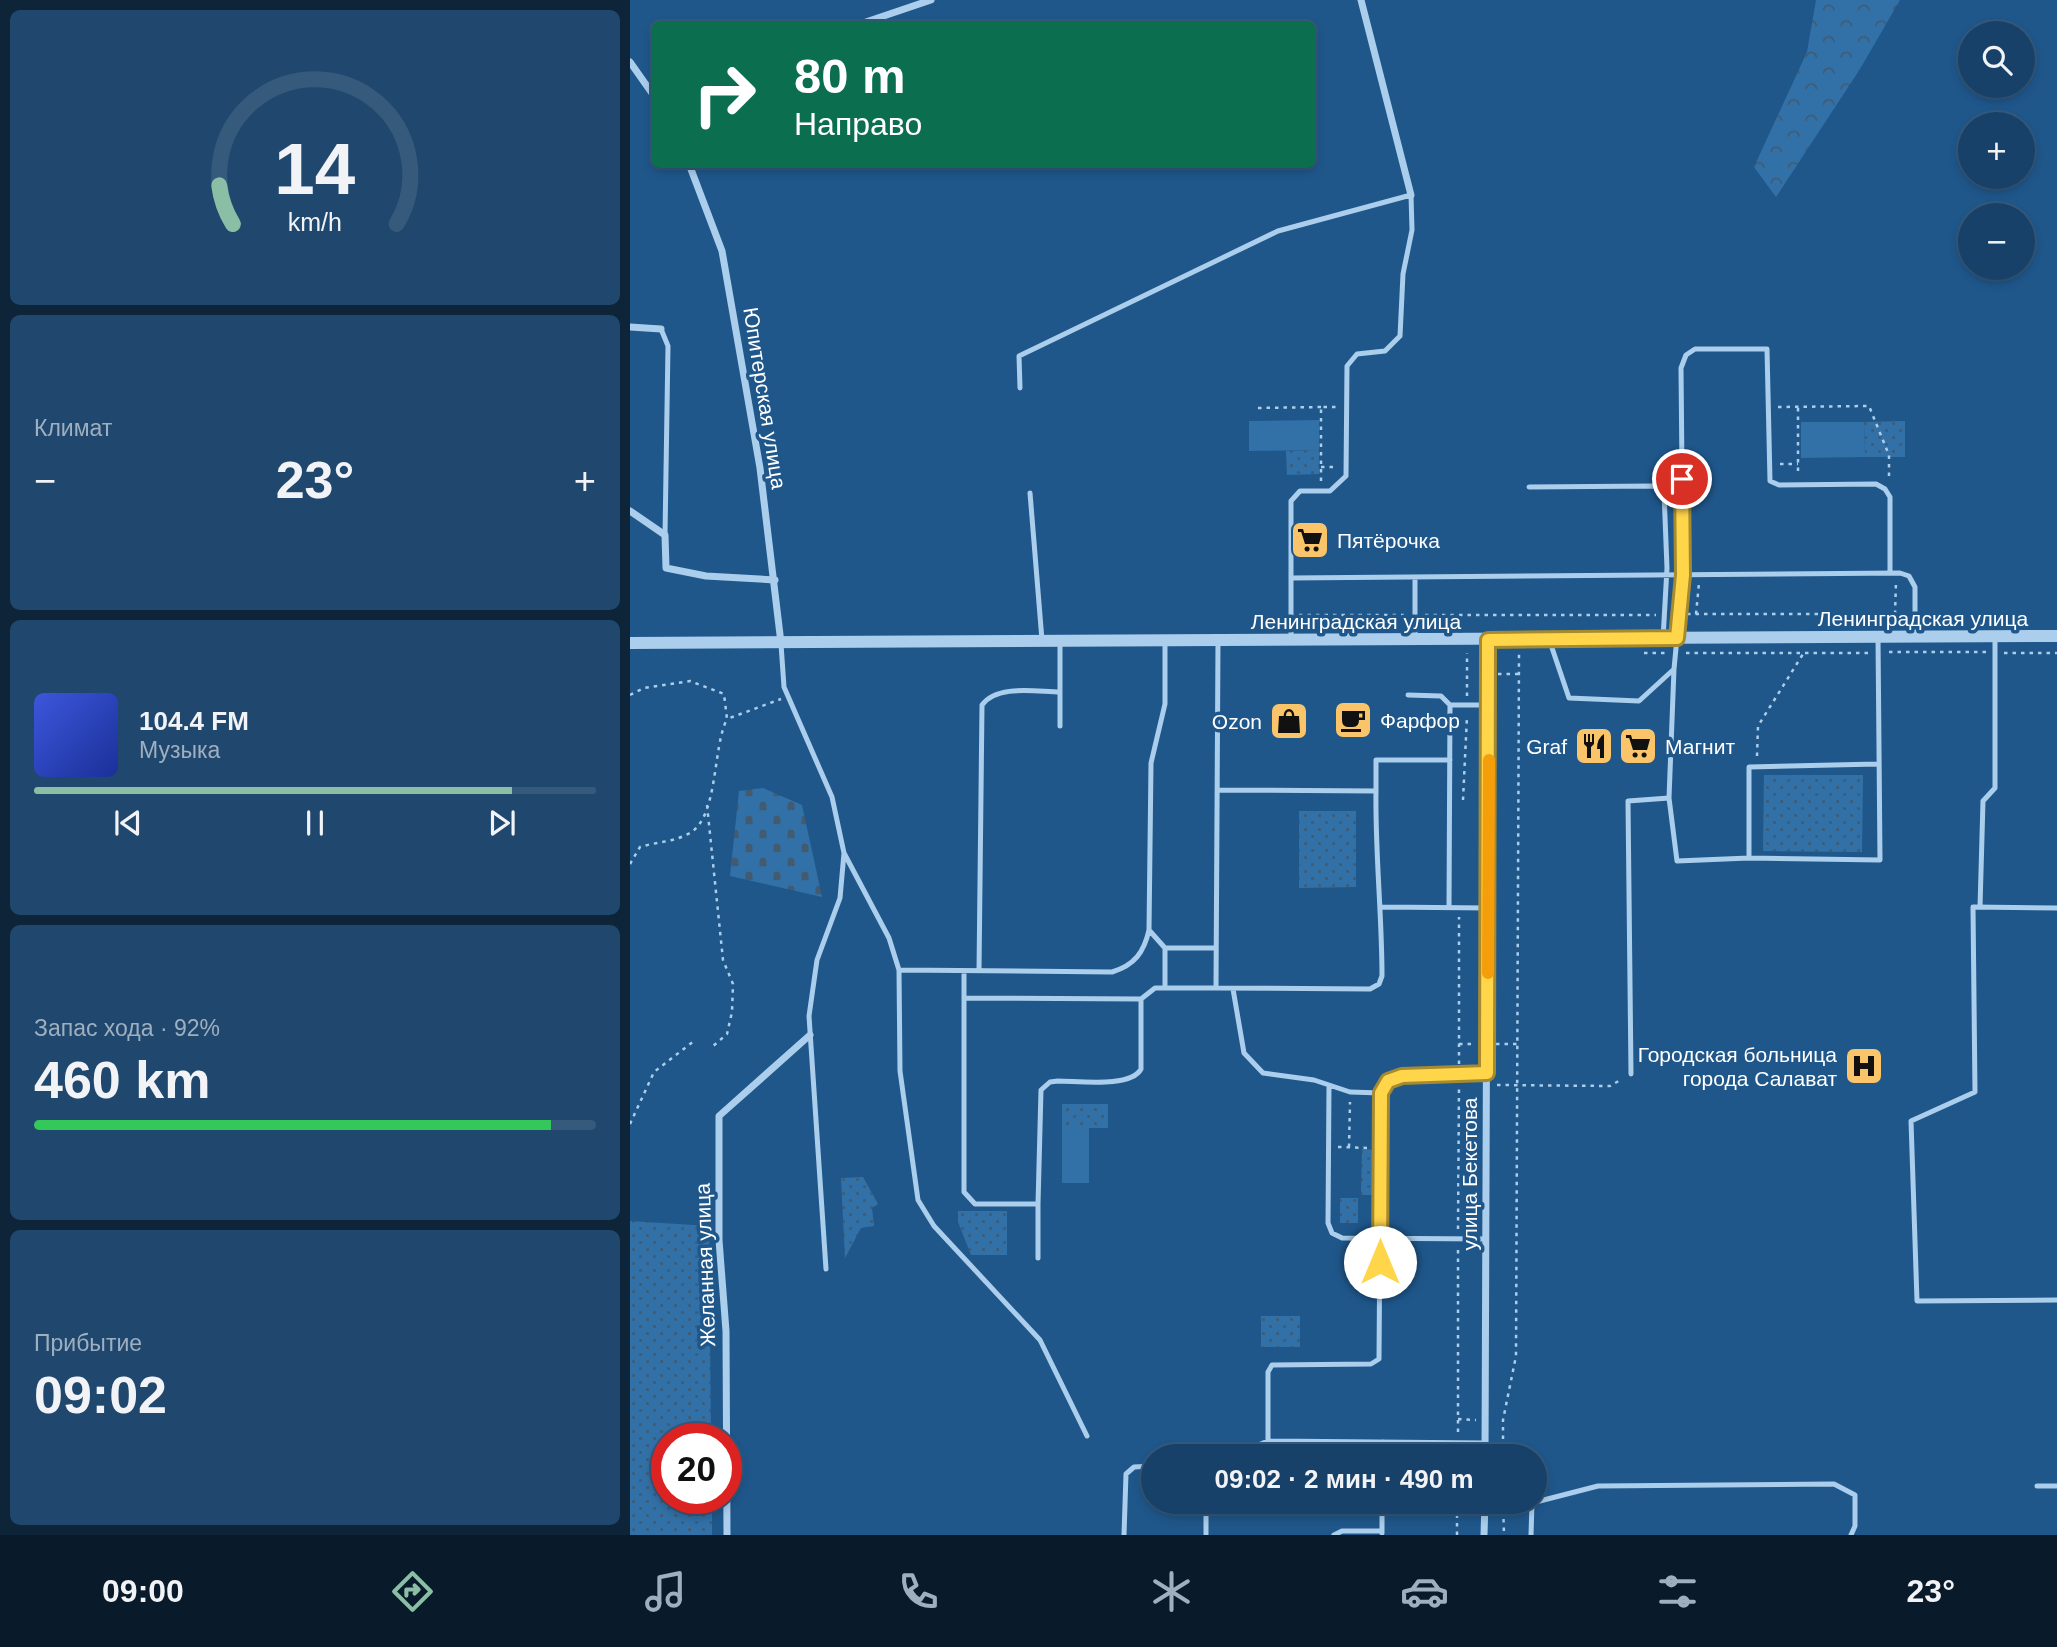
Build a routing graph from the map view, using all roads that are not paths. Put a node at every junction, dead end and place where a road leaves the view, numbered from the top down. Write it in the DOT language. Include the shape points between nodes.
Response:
graph roads {
  1 [pos="931,0"];
  2 [pos="1361,0"];
  3 [pos="868,21"];
  4 [pos="630,62"];
  5 [pos="651,90"];
  6 [pos="691,168"];
  7 [pos="1411,195"];
  8 [pos="630,327"];
  9 [pos="661,329"];
  10 [pos="1020,388"];
  11 [pos="1529,487"];
  12 [pos="1030,493"];
  13 [pos="630,511"];
  14 [pos="665,535"];
  15 [pos="1894,573"];
  16 [pos="1667,575"];
  17 [pos="1683,575"];
  18 [pos="1415,577"];
  19 [pos="1291,578"];
  20 [pos="775,580"];
  21 [pos="1995,636"];
  22 [pos="2057,636"];
  23 [pos="1878,637"];
  24 [pos="1915,637"];
  25 [pos="1677,638"];
  26 [pos="1549,639"];
  27 [pos="1663,639"];
  28 [pos="1415,640"];
  29 [pos="1488,640"];
  30 [pos="1218,641"];
  31 [pos="1292,641"];
  32 [pos="1042,642"];
  33 [pos="1060,642"];
  34 [pos="1165,642"];
  35 [pos="630,643"];
  36 [pos="781,644"];
  37 [pos="1674,669"];
  38 [pos="1060,692"];
  39 [pos="1408,695"];
  40 [pos="1450,705"];
  41 [pos="1489,705"];
  42 [pos="1060,726"];
  43 [pos="1450,760"];
  44 [pos="1877,764"];
  45 [pos="1217,790"];
  46 [pos="1376,791"];
  47 [pos="1669,798"];
  48 [pos="844,853"];
  49 [pos="1749,858"];
  50 [pos="1382,907"];
  51 [pos="1980,907"];
  52 [pos="1449,908"];
  53 [pos="1489,908"];
  54 [pos="2057,908"];
  55 [pos="1149,929"];
  56 [pos="1165,948"];
  57 [pos="1216,948"];
  58 [pos="899,970"];
  59 [pos="964,971"];
  60 [pos="979,971"];
  61 [pos="1165,988"];
  62 [pos="1216,988"];
  63 [pos="1233,989"];
  64 [pos="964,998"];
  65 [pos="1141,999"];
  66 [pos="810,1035"];
  67 [pos="1487,1073"];
  68 [pos="1631,1074"];
  69 [pos="1328,1085"];
  70 [pos="1381,1093"];
  71 [pos="1038,1205"];
  72 [pos="1380,1238"];
  73 [pos="1486,1239"];
  74 [pos="1038,1258"];
  75 [pos="827,1269"];
  76 [pos="2057,1300"];
  77 [pos="1087,1436"];
  78 [pos="1268,1441"];
  79 [pos="1382,1442"];
  80 [pos="1485,1443"];
  81 [pos="1261,1444"];
  82 [pos="1141,1467"];
  83 [pos="2037,1486"];
  84 [pos="2057,1486"];
  85 [pos="1206,1514"];
  86 [pos="1382,1514"];
  87 [pos="1485,1514"];
  88 [pos="1382,1533"];
  89 [pos="727,1535"];
  90 [pos="1124,1535"];
  91 [pos="1206,1535"];
  92 [pos="1334,1535"];
  93 [pos="1485,1535"];
  94 [pos="1531,1535"];
  95 [pos="1852,1535"];
  1 -- 3 [label="street"];
  2 -- 7 [label="street"];
  4 -- 5 [label="street"];
  6 -- 20 [label="street, Юпитерская улица" via="722,251"];
  7 -- 10 [label="lane" via="1278,231 1019,356"];
  7 -- 19 [label="lane" via="1401,336 1385,351 1363,352 1347,366 1348,467 1339,486 1330,491 1300,491 1291,501"];
  8 -- 9 [label="street"];
  9 -- 14 [label="lane" via="667,345"];
  11 -- 16 [label="lane" via="1660,488 1666,500"];
  12 -- 32 [label="lane"];
  13 -- 14 [label="street"];
  14 -- 20 [label="street" via="666,568 706,576"];
  15 -- 17 [label="lane"];
  15 -- 17 [label="lane" via="1890,497 1885,489 1876,484 1773,484 1769,478 1768,349 1695,349 1686,355 1681,368"];
  15 -- 24 [label="lane" via="1909,576 1914,583"];
  16 -- 17 [label="lane"];
  16 -- 18 [label="lane"];
  16 -- 27 [label="lane"];
  17 -- 25 [label="lane"];
  18 -- 19 [label="lane"];
  18 -- 28 [label="lane"];
  19 -- 31 [label="lane"];
  20 -- 36 [label="street, Юпитерская улица"];
  21 -- 22 [label="street, Ленинградская улица"];
  21 -- 24 [label="street, Ленинградская улица"];
  21 -- 51 [label="lane" via="1995,788 1983,801"];
  23 -- 24 [label="street, Ленинградская улица"];
  23 -- 25 [label="street, Ленинградская улица"];
  23 -- 44 [label="lane"];
  25 -- 27 [label="street, Ленинградская улица"];
  25 -- 37 [label="lane"];
  26 -- 27 [label="street, Ленинградская улица"];
  26 -- 29 [label="street, Ленинградская улица"];
  26 -- 37 [label="lane" via="1569,698 1639,701"];
  28 -- 29 [label="street, Ленинградская улица"];
  28 -- 31 [label="street, Ленинградская улица"];
  29 -- 41 [label="street, улица Бекетова"];
  30 -- 31 [label="street, Ленинградская улица"];
  30 -- 34 [label="street, Ленинградская улица"];
  30 -- 45 [label="lane"];
  32 -- 33 [label="street, Ленинградская улица"];
  32 -- 36 [label="street, Ленинградская улица"];
  33 -- 34 [label="street, Ленинградская улица"];
  33 -- 38 [label="lane"];
  34 -- 55 [label="lane" via="1165,704 1151,763"];
  35 -- 36 [label="street, Ленинградская улица"];
  36 -- 48 [label="lane" via="787,697 832,797"];
  37 -- 47 [label="lane"];
  38 -- 42 [label="lane"];
  38 -- 60 [label="lane" via="1002,692 982,705"];
  39 -- 40 [label="lane" via="1441,696"];
  40 -- 41 [label="lane"];
  40 -- 43 [label="lane"];
  41 -- 53 [label="street, улица Бекетова"];
  43 -- 46 [label="lane" via="1376,760"];
  43 -- 52 [label="lane"];
  44 -- 49 [label="lane" via="1749,767"];
  44 -- 49 [label="lane" via="1880,860"];
  45 -- 46 [label="lane"];
  45 -- 57 [label="lane"];
  46 -- 50 [label="lane" via="1376,868"];
  47 -- 49 [label="lane" via="1677,861"];
  47 -- 68 [label="lane" via="1628,800"];
  48 -- 58 [label="lane" via="889,938"];
  48 -- 66 [label="lane" via="840,898 813,979"];
  50 -- 52 [label="lane"];
  50 -- 63 [label="lane" via="1382,976 1376,987"];
  51 -- 54 [label="lane"];
  51 -- 76 [label="lane" via="1973,907 1975,1092 1911,1121 1917,1301"];
  52 -- 53 [label="lane"];
  53 -- 67 [label="street, улица Бекетова"];
  55 -- 56 [label="lane"];
  55 -- 60 [label="lane" via="1140,956 1112,972"];
  56 -- 57 [label="lane"];
  56 -- 61 [label="lane"];
  57 -- 62 [label="lane"];
  58 -- 59 [label="lane"];
  58 -- 77 [label="lane" via="900,1071 918,1200 934,1226 1040,1340"];
  59 -- 60 [label="lane"];
  59 -- 64 [label="lane"];
  61 -- 62 [label="lane"];
  61 -- 65 [label="lane" via="1150,989"];
  62 -- 63 [label="lane"];
  63 -- 69 [label="lane" via="1240,1042 1255,1068 1275,1077"];
  64 -- 65 [label="lane"];
  64 -- 71 [label="lane" via="965,1197 975,1204"];
  65 -- 71 [label="lane" via="1141,1069 1135,1077 1050,1082 1041,1090"];
  66 -- 75 [label="lane"];
  66 -- 89 [label="street, Желанная улица" via="719,1116"];
  67 -- 70 [label="lane" via="1394,1078"];
  67 -- 73 [label="street, улица Бекетова"];
  69 -- 70 [label="lane" via="1350,1092"];
  69 -- 72 [label="lane" via="1329,1229 1342,1238"];
  70 -- 72 [label="lane"];
  71 -- 74 [label="lane"];
  72 -- 73 [label="lane"];
  72 -- 78 [label="lane" via="1379,1359 1371,1364 1272,1365 1268,1372"];
  73 -- 80 [label="street, улица Бекетова"];
  78 -- 79 [label="lane"];
  78 -- 81 [label="lane"];
  79 -- 80 [label="lane"];
  82 -- 90 [label="lane" via="1126,1474"];
  83 -- 84 [label="lane"];
  85 -- 91 [label="lane"];
  86 -- 88 [label="lane"];
  87 -- 93 [label="street"];
  88 -- 92 [label="lane" via="1342,1531"];
  94 -- 95 [label="lane" via="1532,1503 1598,1486 1834,1484 1855,1495"];
}
